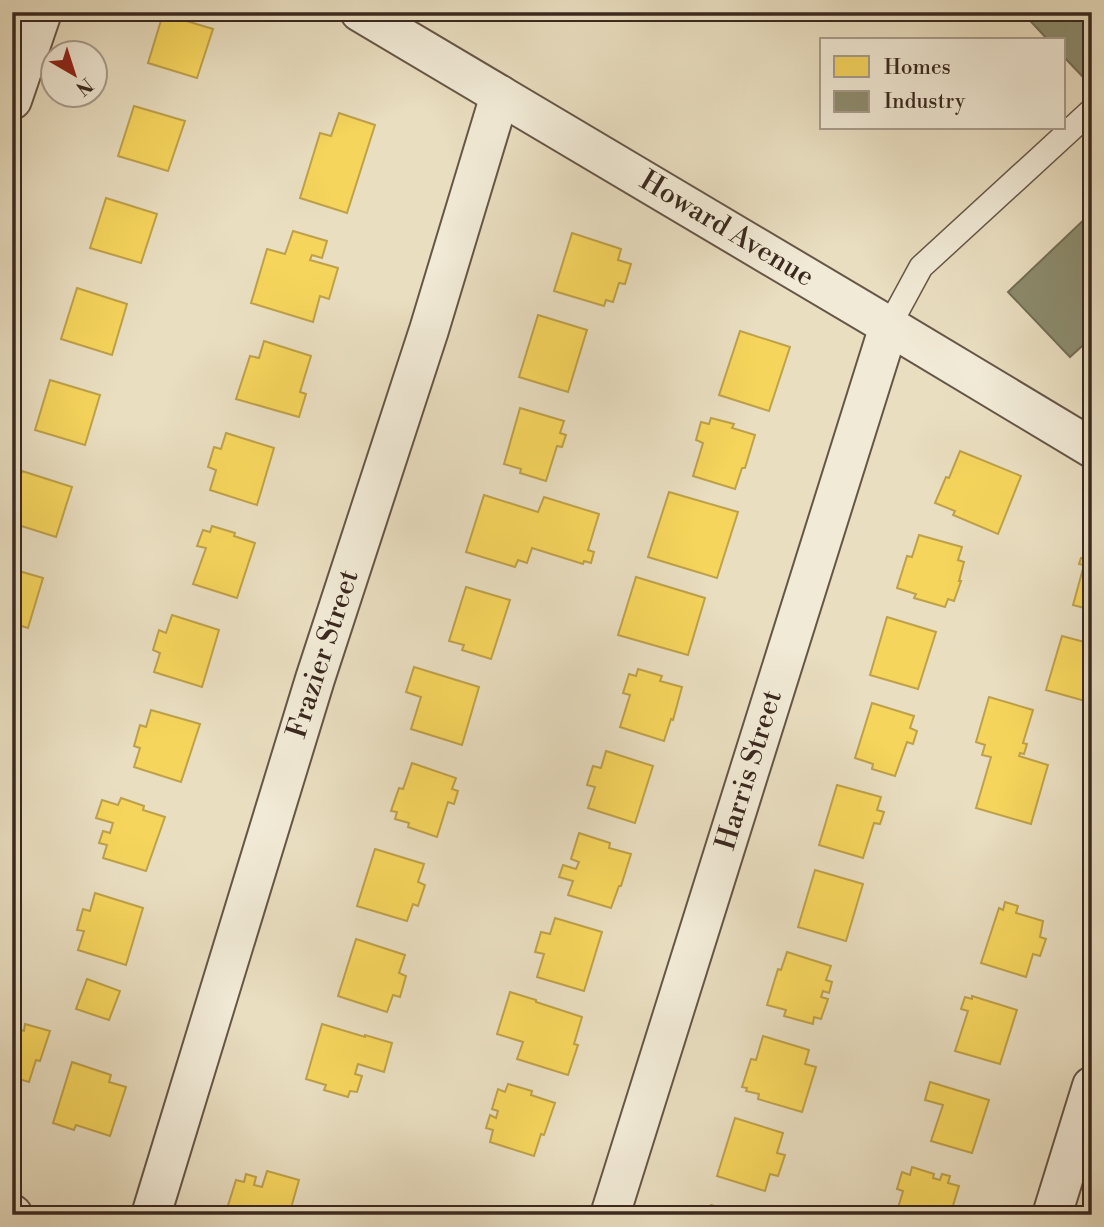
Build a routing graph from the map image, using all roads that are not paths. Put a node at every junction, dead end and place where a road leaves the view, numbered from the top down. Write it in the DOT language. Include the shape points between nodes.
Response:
graph roads {
  1 [pos="42,12"];
  2 [pos="360,12"];
  3 [pos="500,94"];
  4 [pos="12,100"];
  5 [pos="1092,110"];
  6 [pos="888,326"];
  7 [pos="1092,448"];
  8 [pos="1092,1086"];
  9 [pos="151,1215"];
  10 [pos="610,1215"];
  11 [pos="1052,1215"];
  1 -- 4 [label="street"];
  2 -- 3 [label="street, Howard Avenue"];
  3 -- 6 [label="street, Howard Avenue"];
  3 -- 9 [label="street, Frazier Street" via="429,330 314,679"];
  5 -- 6 [label="lane" via="921,267"];
  6 -- 7 [label="street, Howard Avenue"];
  6 -- 10 [label="street, Harris Street"];
  8 -- 11 [label="street"];
}
